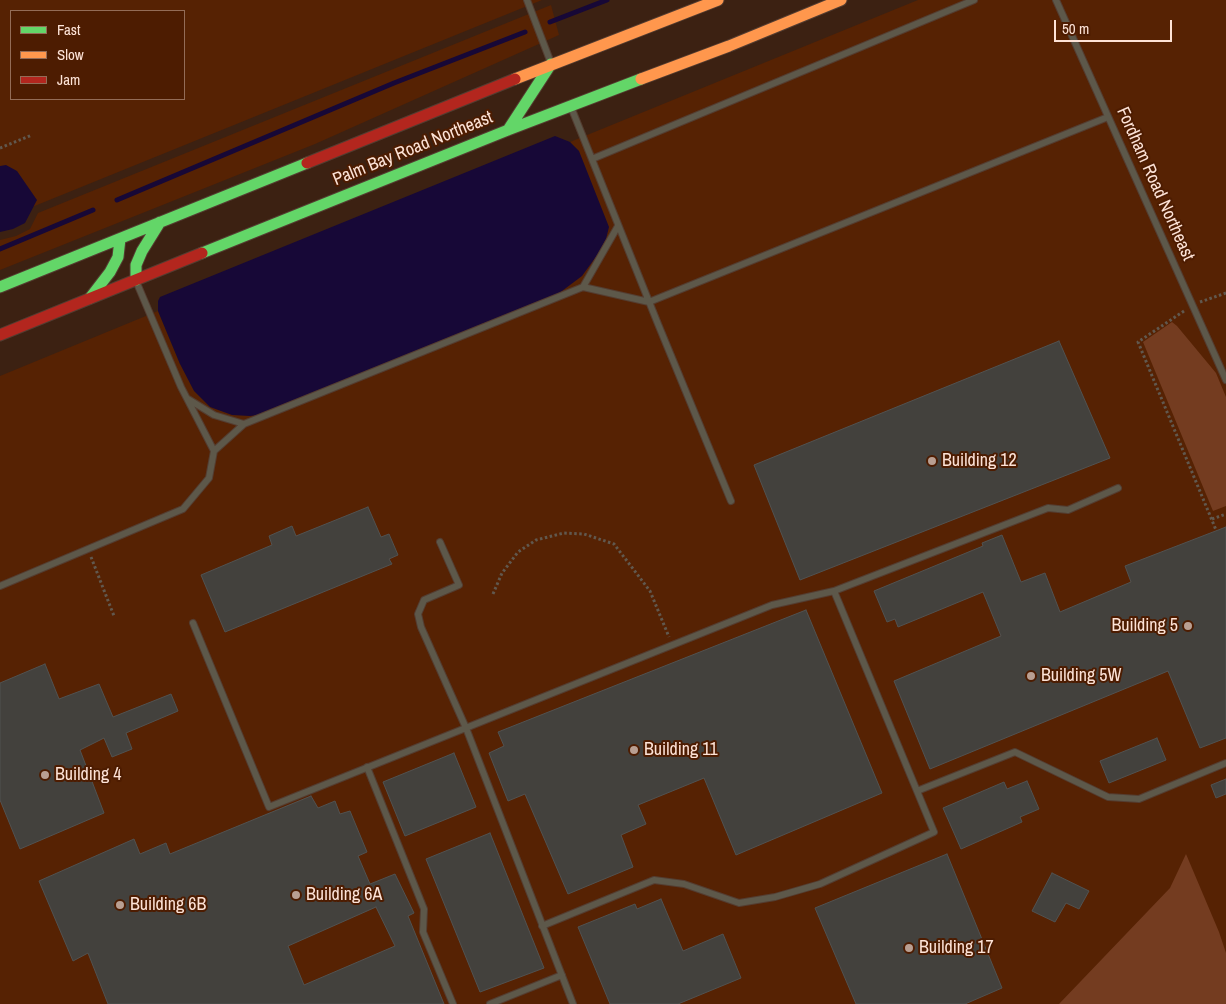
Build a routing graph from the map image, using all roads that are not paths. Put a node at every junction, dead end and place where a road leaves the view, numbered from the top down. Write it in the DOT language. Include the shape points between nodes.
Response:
graph roads {
  1 [pos="527,0"];
  2 [pos="718,0"];
  3 [pos="841,0"];
  4 [pos="974,0"];
  5 [pos="1056,0"];
  6 [pos="551,64"];
  7 [pos="570,106"];
  8 [pos="1108,117"];
  9 [pos="508,130"];
  10 [pos="592,160"];
  11 [pos="160,222"];
  12 [pos="618,226"];
  13 [pos="120,239"];
  14 [pos="136,280"];
  15 [pos="0,287"];
  16 [pos="583,287"];
  17 [pos="89,298"];
  18 [pos="649,302"];
  19 [pos="0,335"];
  20 [pos="1226,380"];
  21 [pos="186,398"];
  22 [pos="244,424"];
  23 [pos="214,451"];
  24 [pos="1118,488"];
  25 [pos="731,501"];
  26 [pos="440,542"];
  27 [pos="0,586"];
  28 [pos="834,591"];
  29 [pos="193,623"];
  30 [pos="466,728"];
  31 [pos="1226,763"];
  32 [pos="366,768"];
  33 [pos="917,790"];
  34 [pos="542,926"];
  35 [pos="562,975"];
  36 [pos="453,1004"];
  37 [pos="490,1004"];
  38 [pos="573,1004"];
  1 -- 6 [label="lane"];
  2 -- 6 [label="main road, Palm Bay Road Northeast"];
  3 -- 7 [label="main road, Palm Bay Road Northeast"];
  4 -- 10 [label="lane"];
  5 -- 8 [label="lane, Fordham Road Northeast"];
  6 -- 9 [label="main road"];
  6 -- 11 [label="main road, Palm Bay Road Northeast"];
  7 -- 9 [label="main road, Palm Bay Road Northeast"];
  7 -- 10 [label="lane"];
  8 -- 18 [label="lane"];
  8 -- 20 [label="lane, Fordham Road Northeast"];
  9 -- 14 [label="main road, Palm Bay Road Northeast"];
  10 -- 12 [label="lane"];
  11 -- 13 [label="main road, Palm Bay Road Northeast"];
  11 -- 14 [label="main road" via="142,250 136,266"];
  12 -- 16 [label="lane"];
  12 -- 18 [label="lane"];
  13 -- 15 [label="main road, Palm Bay Road Northeast"];
  13 -- 17 [label="main road" via="118,257"];
  14 -- 17 [label="main road, Palm Bay Road Northeast"];
  14 -- 21 [label="lane"];
  16 -- 18 [label="lane"];
  16 -- 22 [label="lane"];
  17 -- 19 [label="main road, Palm Bay Road Northeast"];
  18 -- 25 [label="lane"];
  21 -- 22 [label="lane" via="214,415"];
  21 -- 23 [label="lane"];
  22 -- 23 [label="lane"];
  23 -- 27 [label="lane" via="209,478 183,510"];
  24 -- 28 [label="lane" via="1068,510 1048,508"];
  26 -- 30 [label="lane" via="459,585 424,600 418,614"];
  28 -- 30 [label="lane" via="772,605"];
  28 -- 33 [label="lane"];
  29 -- 32 [label="lane" via="269,807"];
  30 -- 32 [label="lane"];
  30 -- 34 [label="lane"];
  31 -- 33 [label="lane" via="1140,799 1108,797 1015,752"];
  32 -- 36 [label="lane" via="424,910 423,932"];
  33 -- 34 [label="lane" via="934,832 820,884 739,903 684,884 654,880"];
  34 -- 35 [label="lane"];
  35 -- 37 [label="lane"];
  35 -- 38 [label="lane"];
}
